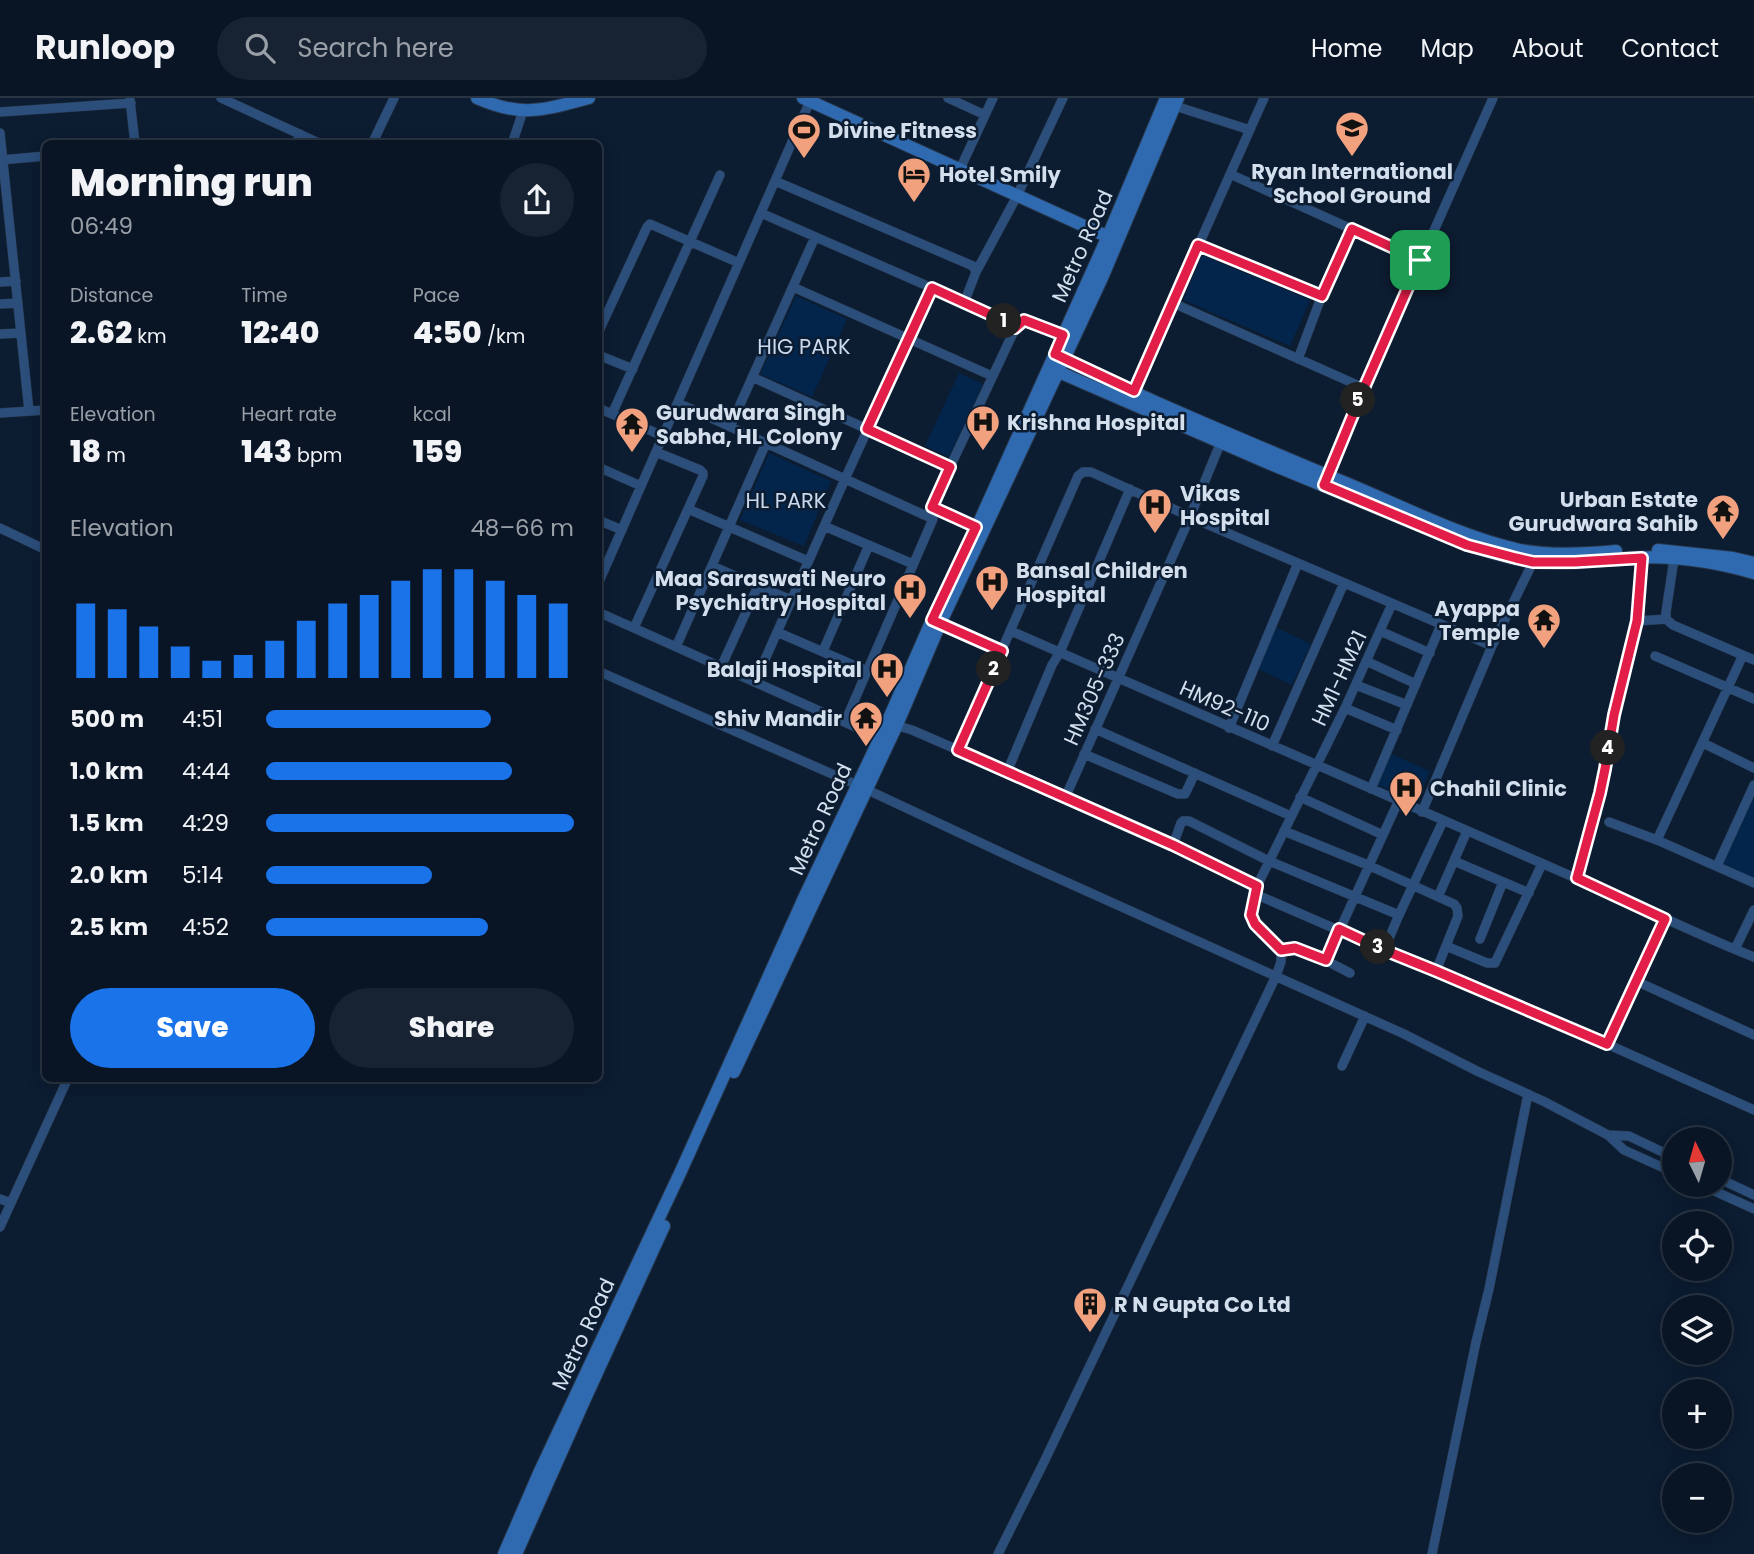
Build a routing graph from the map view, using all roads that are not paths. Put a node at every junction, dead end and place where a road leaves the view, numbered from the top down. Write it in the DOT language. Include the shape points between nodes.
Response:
graph roads {
  1 [pos="39,98"];
  2 [pos="221,98"];
  3 [pos="394,98"];
  4 [pos="477,98"];
  5 [pos="589,98"];
  6 [pos="948,98"];
  7 [pos="993,98"];
  8 [pos="1063,98"];
  9 [pos="1264,98"];
  10 [pos="1493,98"];
  11 [pos="806,100"];
  12 [pos="130,101"];
  13 [pos="1171,101"];
  14 [pos="85,102"];
  15 [pos="40,109"];
  16 [pos="523,111"];
  17 [pos="0,112"];
  18 [pos="985,115"];
  19 [pos="1250,130"];
  20 [pos="0,133"];
  21 [pos="300,134"];
  22 [pos="135,140"];
  23 [pos="298,140"];
  24 [pos="313,140"];
  25 [pos="374,140"];
  26 [pos="513,140"];
  27 [pos="42,156"];
  28 [pos="1,160"];
  29 [pos="960,169"];
  30 [pos="1230,174"];
  31 [pos="720,175"];
  32 [pos="775,181"];
  33 [pos="1017,196"];
  34 [pos="4,205"];
  35 [pos="761,213"];
  36 [pos="1352,229"];
  37 [pos="815,237"];
  38 [pos="1113,239"];
  39 [pos="690,241"];
  40 [pos="1198,245"];
  41 [pos="13,252"];
  42 [pos="0,253"];
  43 [pos="1420,260"];
  44 [pos="739,263"];
  45 [pos="976,272"];
  46 [pos="16,281"];
  47 [pos="0,282"];
  48 [pos="793,287"];
  49 [pos="932,288"];
  50 [pos="1322,296"];
  51 [pos="18,303"];
  52 [pos="964,303"];
  53 [pos="1173,303"];
  54 [pos="0,304"];
  55 [pos="602,323"];
  56 [pos="1015,328"];
  57 [pos="21,333"];
  58 [pos="0,334"];
  59 [pos="1063,335"];
  60 [pos="908,339"];
  61 [pos="1059,356"];
  62 [pos="602,357"];
  63 [pos="1298,359"];
  64 [pos="633,369"];
  65 [pos="1053,369"];
  66 [pos="992,376"];
  67 [pos="752,377"];
  68 [pos="1364,388"];
  69 [pos="1132,397"];
  70 [pos="678,403"];
  71 [pos="42,410"];
  72 [pos="602,410"];
  73 [pos="29,411"];
  74 [pos="0,413"];
  75 [pos="612,414"];
  76 [pos="730,427"];
  77 [pos="867,429"];
  78 [pos="663,436"];
  79 [pos="1223,437"];
  80 [pos="766,443"];
  81 [pos="656,452"];
  82 [pos="950,467"];
  83 [pos="602,469"];
  84 [pos="845,479"];
  85 [pos="1325,480"];
  86 [pos="641,486"];
  87 [pos="1130,489"];
  88 [pos="688,509"];
  89 [pos="930,512"];
  90 [pos="1190,517"];
  91 [pos="602,522"];
  92 [pos="824,526"];
  93 [pos="729,527"];
  94 [pos="976,527"];
  95 [pos="0,528"];
  96 [pos="622,530"];
  97 [pos="869,545"];
  98 [pos="42,548"];
  99 [pos="1675,555"];
  100 [pos="1642,558"];
  101 [pos="808,561"];
  102 [pos="1533,562"];
  103 [pos="1298,563"];
  104 [pos="1754,563"];
  105 [pos="913,564"];
  106 [pos="712,566"];
  107 [pos="1754,573"];
  108 [pos="602,575"];
  109 [pos="1344,583"];
  110 [pos="758,586"];
  111 [pos="791,600"];
  112 [pos="1392,604"];
  113 [pos="602,614"];
  114 [pos="1667,619"];
  115 [pos="1637,621"];
  116 [pos="936,622"];
  117 [pos="1441,625"];
  118 [pos="634,628"];
  119 [pos="1011,631"];
  120 [pos="1380,631"];
  121 [pos="777,632"];
  122 [pos="1492,646"];
  123 [pos="676,647"];
  124 [pos="823,651"];
  125 [pos="1002,651"];
  126 [pos="1060,652"];
  127 [pos="1430,653"];
  128 [pos="1743,655"];
  129 [pos="1656,656"];
  130 [pos="1754,660"];
  131 [pos="1366,661"];
  132 [pos="721,667"];
  133 [pos="867,671"];
  134 [pos="602,673"];
  135 [pos="1118,678"];
  136 [pos="755,682"];
  137 [pos="1416,684"];
  138 [pos="1356,685"];
  139 [pos="1728,688"];
  140 [pos="1754,699"];
  141 [pos="1407,705"];
  142 [pos="1345,708"];
  143 [pos="845,722"];
  144 [pos="892,725"];
  145 [pos="1229,728"];
  146 [pos="1096,729"];
  147 [pos="1397,730"];
  148 [pos="880,738"];
  149 [pos="1703,743"];
  150 [pos="1272,746"];
  151 [pos="958,750"];
  152 [pos="1084,754"];
  153 [pos="1317,766"];
  154 [pos="1754,768"];
  155 [pos="1007,772"];
  156 [pos="1195,773"];
  157 [pos="1754,785"];
  158 [pos="862,788"];
  159 [pos="1371,789"];
  160 [pos="1300,797"];
  161 [pos="1065,798"];
  162 [pos="1398,802"];
  163 [pos="1422,812"];
  164 [pos="1291,816"];
  165 [pos="1443,821"];
  166 [pos="1609,822"];
  167 [pos="1283,831"];
  168 [pos="1467,831"];
  169 [pos="1383,835"];
  170 [pos="1657,840"];
  171 [pos="1173,845"];
  172 [pos="1269,861"];
  173 [pos="1454,861"];
  174 [pos="1542,864"];
  175 [pos="1370,866"];
  176 [pos="1717,866"];
  177 [pos="1577,878"];
  178 [pos="1503,882"];
  179 [pos="1754,883"];
  180 [pos="1414,886"];
  181 [pos="1256,890"];
  182 [pos="1529,893"];
  183 [pos="1438,897"];
  184 [pos="1355,898"];
  185 [pos="1754,910"];
  186 [pos="1399,915"];
  187 [pos="1665,919"];
  188 [pos="1339,929"];
  189 [pos="1480,939"];
  190 [pos="1446,946"];
  191 [pos="1735,949"];
  192 [pos="1281,950"];
  193 [pos="1384,950"];
  194 [pos="1754,957"];
  195 [pos="1326,960"];
  196 [pos="1436,971"];
  197 [pos="1350,973"];
  198 [pos="1276,976"];
  199 [pos="1636,981"];
  200 [pos="1365,1016"];
  201 [pos="1754,1035"];
  202 [pos="1607,1044"];
  203 [pos="1342,1066"];
  204 [pos="66,1082"];
  205 [pos="1528,1094"];
  206 [pos="1754,1110"];
  207 [pos="1608,1135"];
  208 [pos="1662,1151"];
  209 [pos="1662,1167"];
  210 [pos="1732,1185"];
  211 [pos="1754,1195"];
  212 [pos="1728,1197"];
  213 [pos="0,1199"];
  214 [pos="11,1203"];
  215 [pos="1754,1209"];
  216 [pos="0,1227"];
  217 [pos="504,1554"];
  218 [pos="516,1554"];
  219 [pos="998,1554"];
  220 [pos="1432,1554"];
  1 -- 15 [label="street"];
  2 -- 21 [label="street"];
  3 -- 25 [label="street"];
  4 -- 16 [label="street"];
  5 -- 16 [label="street"];
  6 -- 18 [label="street"];
  7 -- 18 [label="street"];
  8 -- 33 [label="street"];
  9 -- 19 [label="street"];
  10 -- 43 [label="street"];
  11 -- 29 [label="street"];
  11 -- 32 [label="street"];
  12 -- 14 [label="street"];
  12 -- 22 [label="street"];
  13 -- 19 [label="street"];
  13 -- 38 [label="street, Metro Road"];
  14 -- 15 [label="street"];
  15 -- 17 [label="street"];
  16 -- 26 [label="street"];
  18 -- 29 [label="street"];
  19 -- 30 [label="street"];
  20 -- 28 [label="street"];
  21 -- 23 [label="street"];
  21 -- 24 [label="street"];
  27 -- 28 [label="street"];
  28 -- 34 [label="street"];
  29 -- 33 [label="street"];
  30 -- 36 [label="street"];
  30 -- 40 [label="street"];
  31 -- 39 [label="street"];
  32 -- 35 [label="street"];
  32 -- 45 [label="street" via="973,266"];
  33 -- 38 [label="street"];
  33 -- 45 [label="street"];
  34 -- 41 [label="street"];
  35 -- 37 [label="street"];
  35 -- 44 [label="street"];
  36 -- 43 [label="street"];
  36 -- 50 [label="street"];
  37 -- 48 [label="street"];
  37 -- 49 [label="street"];
  38 -- 59 [label="street, Metro Road"];
  38 -- 61 [label="street, Metro Road"];
  39 -- 44 [label="street"];
  39 -- 55 [label="street" via="650,224"];
  39 -- 64 [label="street"];
  40 -- 50 [label="street"];
  40 -- 53 [label="street"];
  41 -- 42 [label="street"];
  41 -- 46 [label="street"];
  43 -- 68 [label="street"];
  44 -- 70 [label="street"];
  45 -- 52 [label="street"];
  46 -- 47 [label="street"];
  46 -- 51 [label="street"];
  48 -- 60 [label="street"];
  48 -- 67 [label="street"];
  49 -- 52 [label="street"];
  49 -- 60 [label="street"];
  50 -- 63 [label="street"];
  51 -- 54 [label="street"];
  51 -- 57 [label="street"];
  52 -- 56 [label="street"];
  53 -- 63 [label="street"];
  53 -- 69 [label="street"];
  56 -- 59 [label="street" via="1024,320"];
  56 -- 66 [label="street"];
  57 -- 58 [label="street"];
  57 -- 73 [label="street"];
  59 -- 61 [label="street, Metro Road"];
  60 -- 66 [label="street"];
  60 -- 77 [label="street"];
  61 -- 65 [label="street, Metro Road"];
  61 -- 69 [label="street"];
  62 -- 64 [label="street"];
  63 -- 68 [label="street"];
  64 -- 75 [label="street"];
  65 -- 69 [label="street"];
  65 -- 94 [label="street, Metro Road"];
  65 -- 116 [label="street, Metro Road"];
  66 -- 82 [label="street"];
  67 -- 76 [label="street"];
  67 -- 77 [label="street"];
  68 -- 85 [label="street"];
  69 -- 79 [label="street"];
  70 -- 76 [label="street"];
  70 -- 78 [label="street"];
  71 -- 73 [label="street"];
  72 -- 75 [label="street"];
  73 -- 74 [label="street"];
  75 -- 78 [label="street"];
  76 -- 80 [label="street"];
  77 -- 82 [label="street"];
  77 -- 84 [label="street"];
  78 -- 81 [label="street"];
  79 -- 85 [label="street"];
  79 -- 90 [label="street, HM305-333"];
  80 -- 84 [label="street"];
  80 -- 93 [label="street"];
  81 -- 86 [label="street"];
  81 -- 88 [label="street" via="703,472"];
  82 -- 89 [label="street"];
  83 -- 86 [label="street"];
  84 -- 89 [label="street"];
  84 -- 92 [label="street"];
  85 -- 99 [label="street" via="1471,536 1521,550 1557,554 1632,550"];
  85 -- 102 [label="street" via="1467,545"];
  86 -- 96 [label="street"];
  87 -- 90 [label="street"];
  87 -- 119 [label="street" via="1091,472 1081,473"];
  87 -- 126 [label="street"];
  88 -- 93 [label="street"];
  88 -- 118 [label="street"];
  89 -- 94 [label="street"];
  89 -- 105 [label="street" via="933,519"];
  90 -- 103 [label="street"];
  90 -- 135 [label="street, HM305-333"];
  91 -- 96 [label="street"];
  92 -- 97 [label="street"];
  92 -- 101 [label="street"];
  93 -- 101 [label="street"];
  93 -- 106 [label="street"];
  94 -- 116 [label="street, Metro Road"];
  95 -- 98 [label="street"];
  96 -- 108 [label="street"];
  97 -- 105 [label="street"];
  97 -- 124 [label="street"];
  99 -- 100 [label="street"];
  99 -- 104 [label="street"];
  99 -- 107 [label="street"];
  99 -- 114 [label="street"];
  100 -- 102 [label="street"];
  100 -- 115 [label="street"];
  101 -- 111 [label="street"];
  102 -- 122 [label="street"];
  103 -- 109 [label="street"];
  103 -- 145 [label="street"];
  105 -- 133 [label="street"];
  106 -- 110 [label="street"];
  106 -- 123 [label="street"];
  109 -- 112 [label="street"];
  109 -- 150 [label="street"];
  110 -- 111 [label="street"];
  110 -- 132 [label="street"];
  111 -- 121 [label="street"];
  112 -- 117 [label="street"];
  112 -- 120 [label="street, HM1-HM21"];
  113 -- 118 [label="street"];
  114 -- 115 [label="street"];
  114 -- 128 [label="street"];
  115 -- 177 [label="street"];
  116 -- 125 [label="street"];
  116 -- 144 [label="street, Metro Road"];
  117 -- 122 [label="street"];
  117 -- 127 [label="street"];
  118 -- 123 [label="street"];
  119 -- 125 [label="street"];
  119 -- 126 [label="street, HM92-110"];
  120 -- 127 [label="street"];
  120 -- 131 [label="street, HM1-HM21"];
  121 -- 124 [label="street"];
  121 -- 136 [label="street"];
  122 -- 163 [label="street"];
  123 -- 132 [label="street"];
  124 -- 133 [label="street"];
  125 -- 151 [label="street"];
  126 -- 135 [label="street, HM92-110"];
  126 -- 155 [label="street"];
  127 -- 137 [label="street"];
  128 -- 130 [label="street"];
  128 -- 139 [label="street"];
  129 -- 139 [label="street"];
  131 -- 137 [label="street"];
  131 -- 138 [label="street, HM1-HM21"];
  132 -- 136 [label="street"];
  133 -- 143 [label="street"];
  134 -- 158 [label="street"];
  135 -- 145 [label="street, HM92-110"];
  135 -- 146 [label="street, HM305-333"];
  136 -- 143 [label="street"];
  137 -- 141 [label="street"];
  138 -- 141 [label="street"];
  138 -- 142 [label="street, HM1-HM21"];
  139 -- 140 [label="street"];
  139 -- 149 [label="street"];
  141 -- 147 [label="street"];
  142 -- 147 [label="street"];
  142 -- 153 [label="street, HM1-HM21"];
  143 -- 148 [label="street"];
  144 -- 148 [label="street, Metro Road"];
  144 -- 151 [label="street"];
  144 -- 158 [label="street, Metro Road"];
  145 -- 150 [label="street, HM92-110"];
  146 -- 152 [label="street, HM305-333"];
  146 -- 156 [label="street"];
  147 -- 159 [label="street"];
  148 -- 158 [label="street, Metro Road"];
  149 -- 154 [label="street"];
  149 -- 170 [label="street"];
  150 -- 153 [label="street, HM92-110"];
  151 -- 155 [label="street"];
  152 -- 156 [label="street" via="1178,794 1185,794"];
  152 -- 161 [label="street, HM305-333"];
  153 -- 159 [label="street, HM92-110"];
  153 -- 160 [label="street, HM1-HM21"];
  155 -- 161 [label="street"];
  156 -- 164 [label="street"];
  157 -- 176 [label="street"];
  158 -- 198 [label="street"];
  158 -- 217 [label="street, Metro Road" via="804,898"];
  158 -- 218 [label="street, Metro Road"];
  159 -- 162 [label="street, HM92-110"];
  160 -- 164 [label="street, HM1-HM21"];
  160 -- 169 [label="street"];
  161 -- 171 [label="street"];
  162 -- 163 [label="street, HM92-110"];
  162 -- 169 [label="street"];
  163 -- 165 [label="street, HM92-110"];
  164 -- 167 [label="street, HM1-HM21"];
  165 -- 168 [label="street, HM92-110"];
  165 -- 180 [label="street"];
  166 -- 170 [label="street"];
  167 -- 172 [label="street, HM1-HM21"];
  167 -- 175 [label="street"];
  168 -- 173 [label="street"];
  168 -- 174 [label="street, HM92-110"];
  169 -- 175 [label="street"];
  170 -- 176 [label="street"];
  171 -- 172 [label="street" via="1186,820"];
  171 -- 181 [label="street"];
  172 -- 181 [label="street, HM1-HM21"];
  172 -- 184 [label="street"];
  173 -- 178 [label="street"];
  173 -- 183 [label="street"];
  174 -- 177 [label="street, HM92-110"];
  174 -- 182 [label="street"];
  175 -- 180 [label="street"];
  175 -- 184 [label="street"];
  176 -- 179 [label="street"];
  177 -- 187 [label="street, HM92-110"];
  178 -- 182 [label="street"];
  178 -- 189 [label="street"];
  180 -- 183 [label="street"];
  180 -- 186 [label="street"];
  181 -- 188 [label="street"];
  181 -- 192 [label="street" via="1251,915"];
  182 -- 190 [label="street" via="1494,963"];
  183 -- 190 [label="street" via="1458,911"];
  184 -- 186 [label="street"];
  184 -- 188 [label="street"];
  185 -- 191 [label="street"];
  186 -- 193 [label="street"];
  187 -- 191 [label="street, HM92-110"];
  187 -- 199 [label="street"];
  188 -- 193 [label="street"];
  188 -- 195 [label="street"];
  190 -- 196 [label="street"];
  191 -- 194 [label="street, HM92-110"];
  192 -- 195 [label="street" via="1295,948"];
  192 -- 198 [label="street"];
  193 -- 196 [label="street"];
  195 -- 197 [label="street"];
  196 -- 202 [label="street"];
  198 -- 200 [label="street"];
  198 -- 219 [label="street"];
  199 -- 201 [label="street"];
  199 -- 202 [label="street"];
  200 -- 203 [label="street"];
  200 -- 205 [label="street"];
  202 -- 206 [label="street"];
  204 -- 214 [label="street"];
  205 -- 207 [label="street"];
  205 -- 220 [label="street"];
  207 -- 208 [label="street" via="1629,1136"];
  207 -- 209 [label="street" via="1624,1150"];
  210 -- 211 [label="street"];
  212 -- 215 [label="street"];
  213 -- 214 [label="street"];
  214 -- 216 [label="street"];
}
